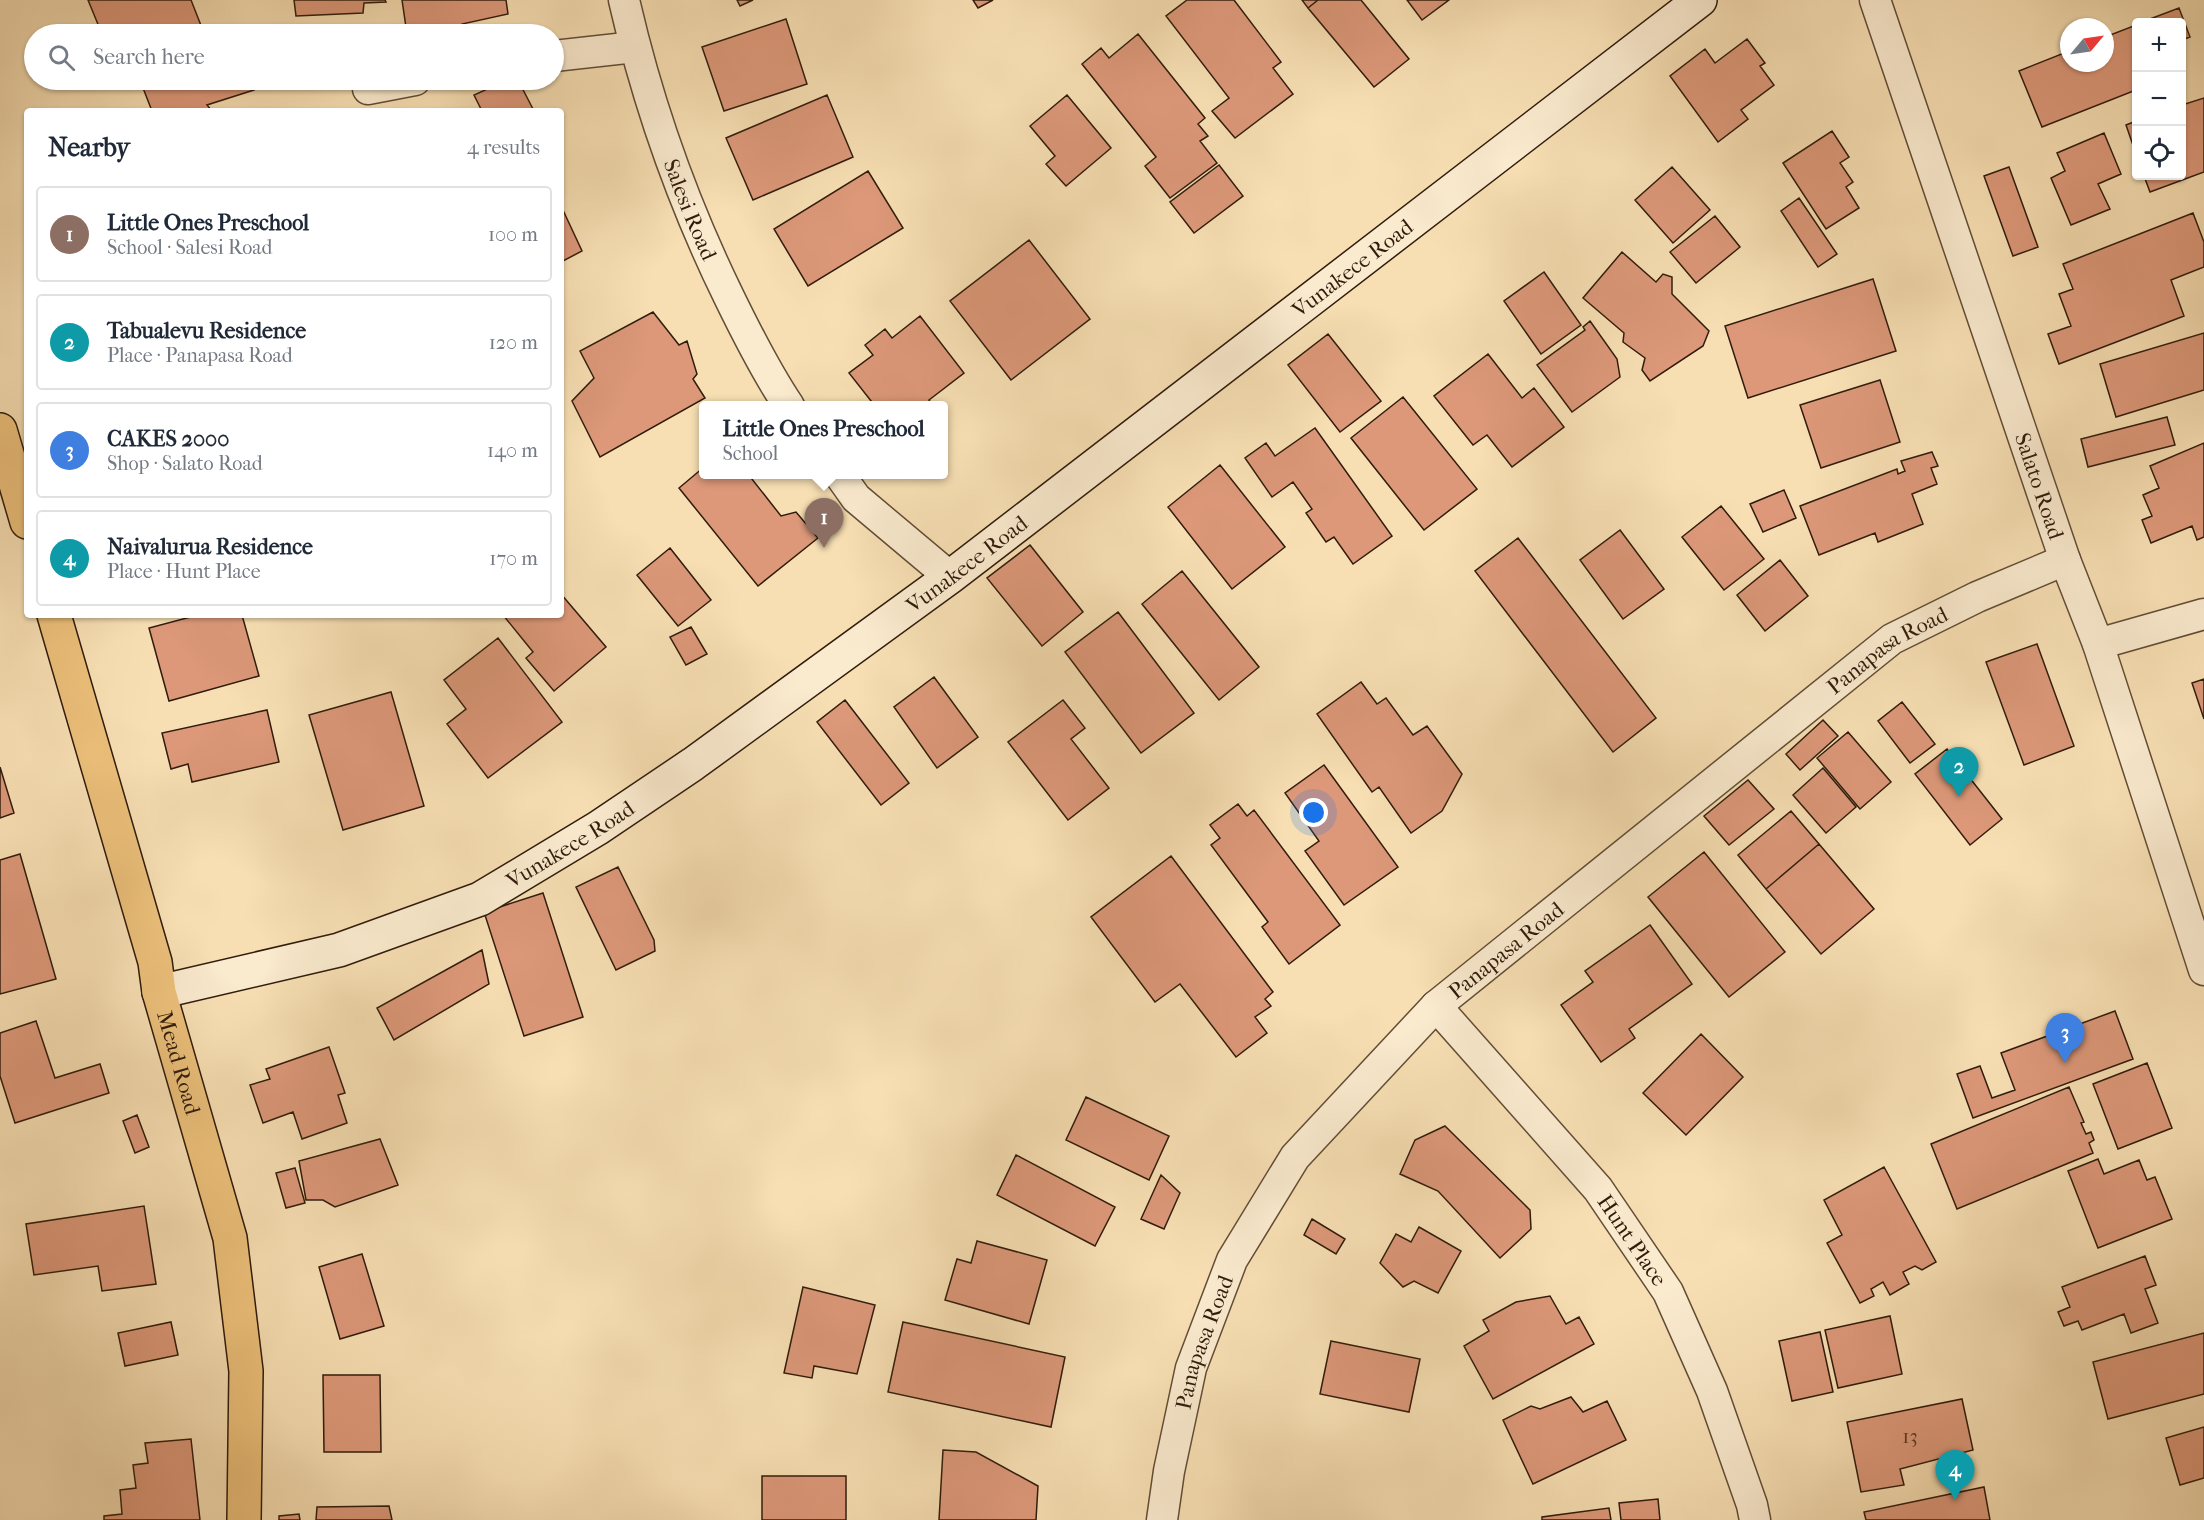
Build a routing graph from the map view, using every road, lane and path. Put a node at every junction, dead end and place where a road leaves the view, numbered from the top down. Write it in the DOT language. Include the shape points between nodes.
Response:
graph roads {
  1 [pos="624,0"];
  2 [pos="1700,0"];
  3 [pos="1875,0"];
  4 [pos="635,47"];
  5 [pos="564,55"];
  6 [pos="786,401"];
  7 [pos="0,430"];
  8 [pos="843,479"];
  9 [pos="24,512"];
  10 [pos="2065,560"];
  11 [pos="950,577"];
  12 [pos="2204,614"];
  13 [pos="55,618"];
  14 [pos="2098,644"];
  15 [pos="2204,970"];
  16 [pos="159,992"];
  17 [pos="1436,1006"];
  18 [pos="244,1520"];
  19 [pos="1162,1520"];
  20 [pos="1755,1520"];
  1 -- 4 [label="street, Salesi Road"];
  2 -- 11 [label="main road, Vunakece Road"];
  3 -- 10 [label="street, Salato Road"];
  4 -- 5 [label="street"];
  4 -- 6 [label="street, Salesi Road" via="671,164 703,243"];
  7 -- 9 [label="main road"];
  8 -- 11 [label="street" via="856,498"];
  10 -- 14 [label="street, Salato Road"];
  10 -- 17 [label="street, Panapasa Road" via="1892,639"];
  11 -- 16 [label="main road, Vunakece Road" via="693,765 480,899 339,950"];
  12 -- 14 [label="street"];
  13 -- 16 [label="main road, Mead Road" via="155,962"];
  14 -- 15 [label="street, Salato Road"];
  16 -- 18 [label="main road, Mead Road" via="230,1238 246,1371"];
  17 -- 19 [label="street, Panapasa Road" via="1294,1157 1232,1260 1191,1368"];
  17 -- 20 [label="street, Hunt Place" via="1598,1189 1668,1292 1712,1391"];
}
